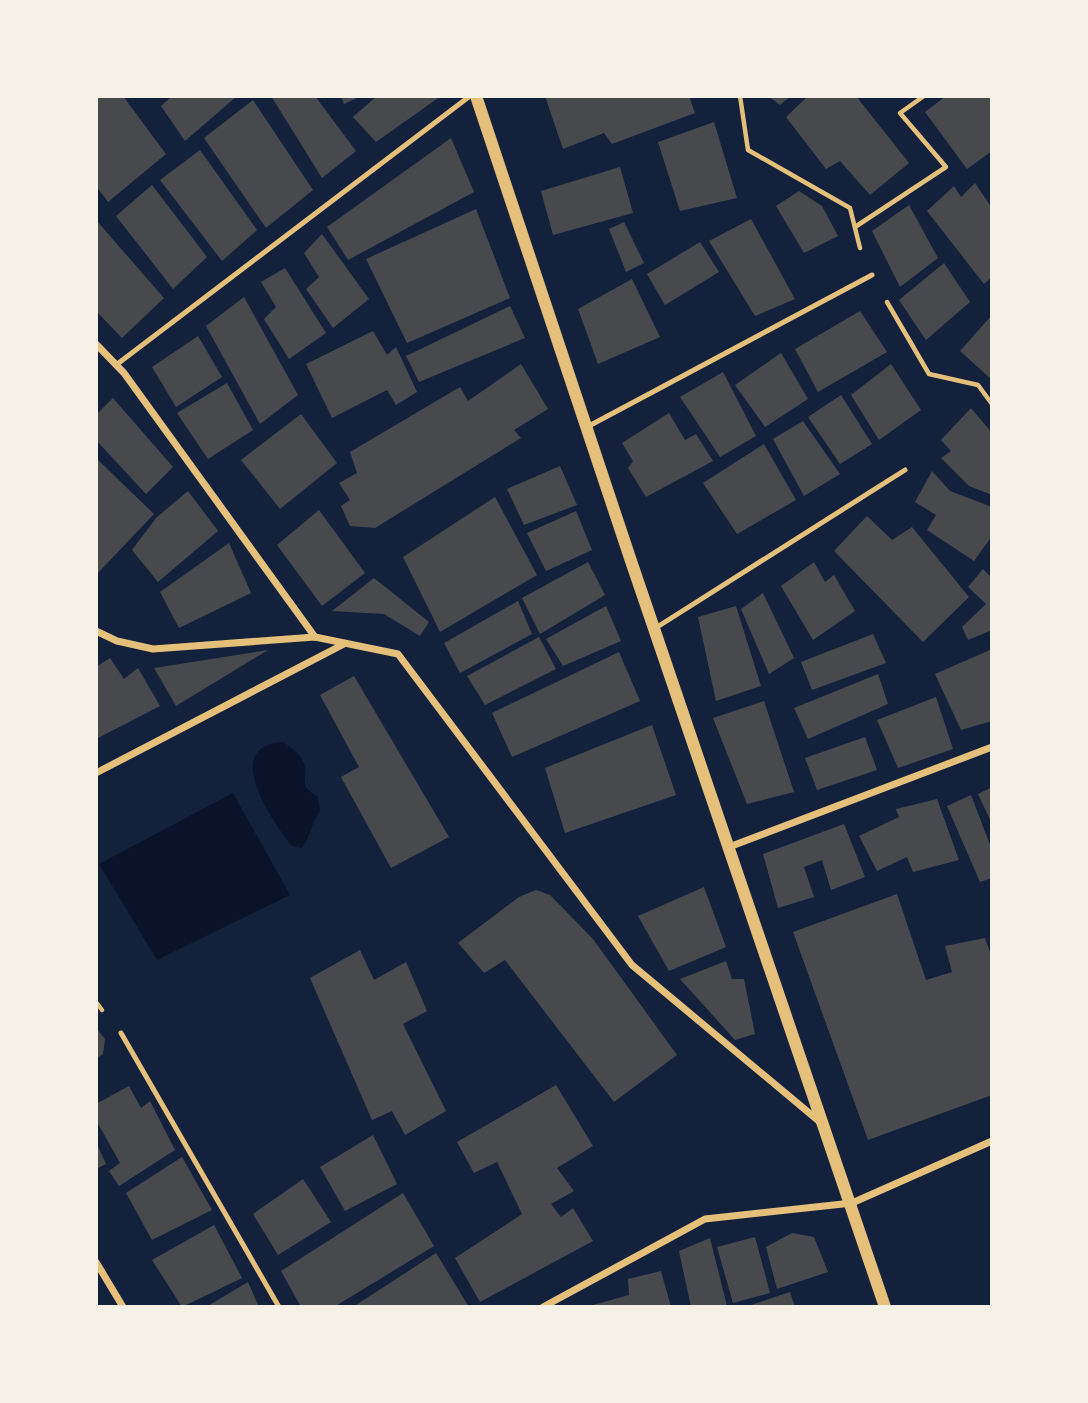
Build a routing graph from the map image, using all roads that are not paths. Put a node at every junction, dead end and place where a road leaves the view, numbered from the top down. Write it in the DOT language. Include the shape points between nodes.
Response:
graph roads {
  1 [pos="470,96"];
  2 [pos="476,96"];
  3 [pos="872,275"];
  4 [pos="96,344"];
  5 [pos="116,365"];
  6 [pos="586,426"];
  7 [pos="905,470"];
  8 [pos="654,629"];
  9 [pos="96,631"];
  10 [pos="315,637"];
  11 [pos="345,644"];
  12 [pos="992,747"];
  13 [pos="96,773"];
  14 [pos="729,847"];
  15 [pos="121,1033"];
  16 [pos="825,1126"];
  17 [pos="992,1141"];
  18 [pos="852,1203"];
  19 [pos="96,1262"];
  20 [pos="123,1307"];
  21 [pos="279,1307"];
  22 [pos="543,1307"];
  23 [pos="885,1307"];
  1 -- 5 [label="lane"];
  2 -- 6 [label="street"];
  3 -- 6 [label="lane"];
  4 -- 5 [label="street"];
  5 -- 10 [label="street"];
  6 -- 8 [label="street"];
  7 -- 8 [label="lane"];
  8 -- 14 [label="street"];
  9 -- 10 [label="street" via="153,649"];
  10 -- 11 [label="street"];
  11 -- 13 [label="street"];
  11 -- 16 [label="street" via="398,654 632,965"];
  12 -- 14 [label="street"];
  14 -- 16 [label="street"];
  15 -- 21 [label="lane"];
  16 -- 18 [label="street"];
  17 -- 18 [label="street"];
  18 -- 22 [label="street" via="705,1219"];
  18 -- 23 [label="street"];
  19 -- 20 [label="street"];
}
